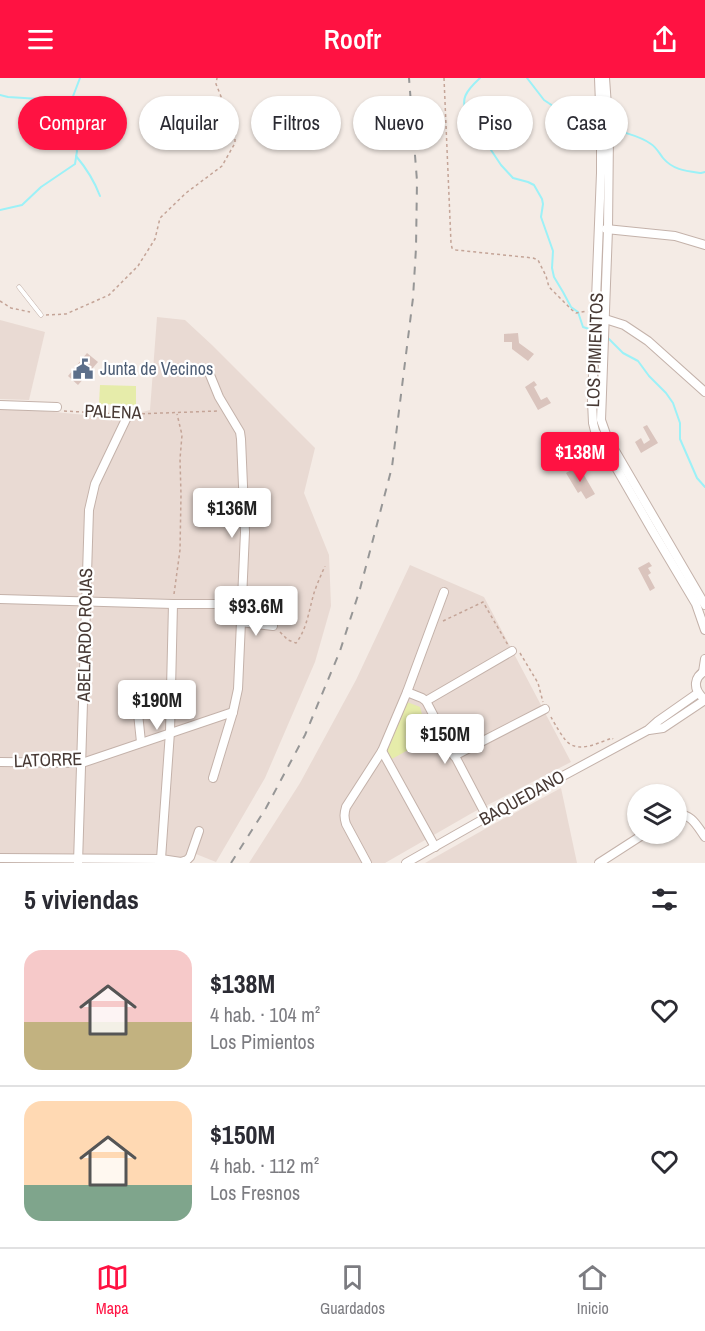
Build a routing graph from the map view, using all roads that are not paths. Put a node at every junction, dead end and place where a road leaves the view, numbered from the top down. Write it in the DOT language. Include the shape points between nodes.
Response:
graph roads {
  1 [pos="599,78"];
  2 [pos="606,78"];
  3 [pos="604,229"];
  4 [pos="705,245"];
  5 [pos="19,287"];
  6 [pos="41,315"];
  7 [pos="600,318"];
  8 [pos="208,370"];
  9 [pos="705,392"];
  10 [pos="0,405"];
  11 [pos="57,407"];
  12 [pos="128,415"];
  13 [pos="444,592"];
  14 [pos="0,599"];
  15 [pos="86,601"];
  16 [pos="173,604"];
  17 [pos="242,604"];
  18 [pos="705,605"];
  19 [pos="241,622"];
  20 [pos="273,626"];
  21 [pos="705,630"];
  22 [pos="512,651"];
  23 [pos="705,659"];
  24 [pos="704,672"];
  25 [pos="135,685"];
  26 [pos="407,692"];
  27 [pos="703,697"];
  28 [pos="426,702"];
  29 [pos="545,709"];
  30 [pos="233,712"];
  31 [pos="170,732"];
  32 [pos="141,742"];
  33 [pos="382,751"];
  34 [pos="454,756"];
  35 [pos="0,762"];
  36 [pos="82,763"];
  37 [pos="213,778"];
  38 [pos="487,817"];
  39 [pos="687,817"];
  40 [pos="199,831"];
  41 [pos="705,837"];
  42 [pos="630,844"];
  43 [pos="435,847"];
  44 [pos="0,858"];
  45 [pos="161,859"];
  46 [pos="78,860"];
  47 [pos="605,861"];
  48 [pos="181,862"];
  49 [pos="367,863"];
  50 [pos="406,863"];
  1 -- 3 [label="street, LOS PIMIENTOS"];
  2 -- 3 [label="street, LOS PIMIENTOS" via="609,134"];
  3 -- 4 [label="street" via="675,236"];
  3 -- 7 [label="street, LOS PIMIENTOS"];
  3 -- 7 [label="street, LOS PIMIENTOS" via="596,305"];
  5 -- 6 [label="lane"];
  7 -- 9 [label="street" via="624,326 648,341"];
  7 -- 18 [label="street, LOS PIMIENTOS" via="603,427"];
  7 -- 21 [label="street, LOS PIMIENTOS" via="592,412 596,430 696,604"];
  8 -- 17 [label="street" via="240,432 245,532"];
  10 -- 11 [label="street"];
  12 -- 15 [label="street, ABELARDO ROJAS" via="92,496 87,523"];
  13 -- 26 [label="street"];
  14 -- 15 [label="street"];
  15 -- 16 [label="street"];
  15 -- 36 [label="street, ABELARDO ROJAS"];
  16 -- 17 [label="street"];
  16 -- 31 [label="street"];
  17 -- 19 [label="street"];
  19 -- 20 [label="street"];
  19 -- 30 [label="street" via="239,680"];
  22 -- 28 [label="street"];
  23 -- 24 [label="street"];
  24 -- 27 [label="street" via="696,681"];
  25 -- 32 [label="street"];
  26 -- 28 [label="street"];
  26 -- 33 [label="street"];
  27 -- 38 [label="street, BAQUEDANO" via="663,728 648,730"];
  28 -- 34 [label="street"];
  29 -- 34 [label="street"];
  30 -- 31 [label="street, LATORRE"];
  30 -- 37 [label="street"];
  31 -- 32 [label="street, LATORRE"];
  31 -- 45 [label="street"];
  32 -- 36 [label="street, LATORRE"];
  33 -- 43 [label="street"];
  33 -- 49 [label="street" via="344,811 346,824"];
  34 -- 38 [label="street"];
  35 -- 36 [label="street, LATORRE"];
  36 -- 46 [label="street, ABELARDO ROJAS"];
  38 -- 43 [label="street, BAQUEDANO"];
  39 -- 41 [label="street"];
  40 -- 48 [label="street" via="190,857"];
  42 -- 47 [label="street"];
  43 -- 50 [label="street, BAQUEDANO"];
  44 -- 46 [label="street"];
  45 -- 46 [label="street"];
  45 -- 48 [label="street"];
}
